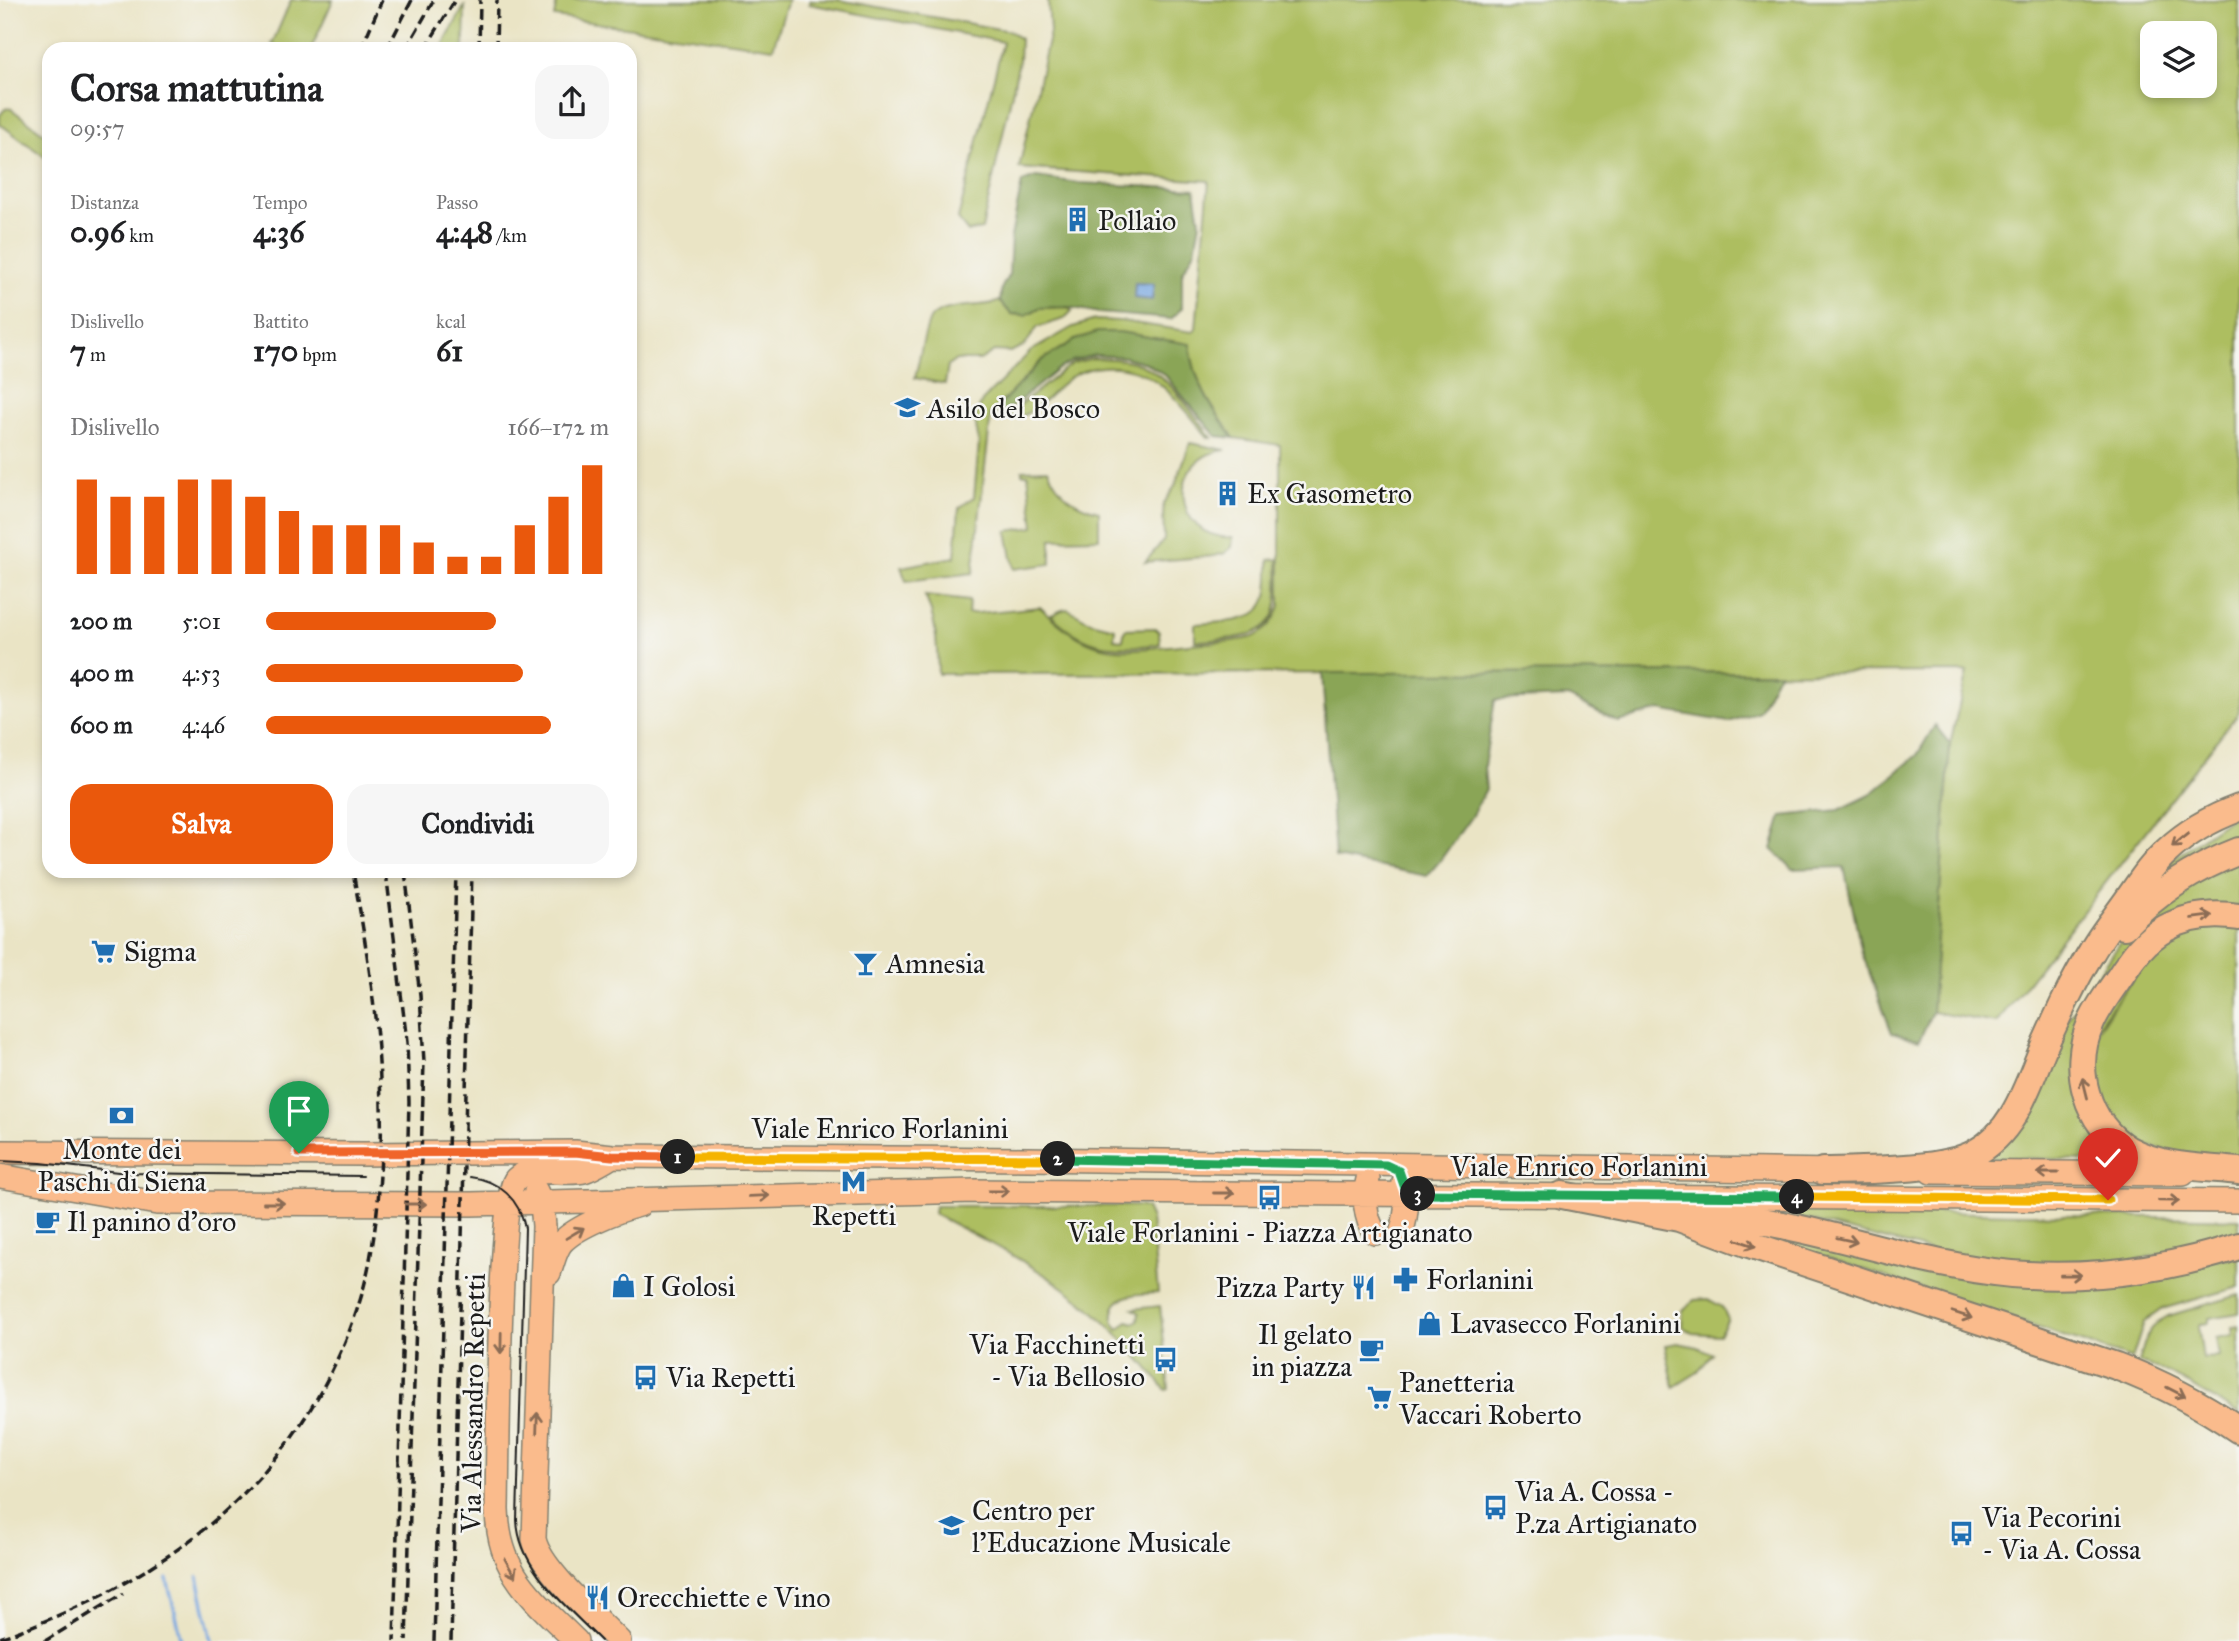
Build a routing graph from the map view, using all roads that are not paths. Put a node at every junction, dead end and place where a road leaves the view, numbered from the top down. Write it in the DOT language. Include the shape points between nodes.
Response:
graph roads {
  1 [pos="2239,807"];
  2 [pos="2239,851"];
  3 [pos="2239,917"];
  4 [pos="2045,1044"];
  5 [pos="0,1152"];
  6 [pos="81,1153"];
  7 [pos="475,1153"];
  8 [pos="921,1158"];
  9 [pos="584,1161"];
  10 [pos="1386,1165"];
  11 [pos="1823,1171"];
  12 [pos="2239,1172"];
  13 [pos="522,1174"];
  14 [pos="0,1175"];
  15 [pos="78,1189"];
  16 [pos="1366,1194"];
  17 [pos="1407,1194"];
  18 [pos="809,1195"];
  19 [pos="1562,1195"];
  20 [pos="691,1198"];
  21 [pos="603,1200"];
  22 [pos="2239,1201"];
  23 [pos="541,1202"];
  24 [pos="509,1203"];
  25 [pos="471,1204"];
  26 [pos="1375,1233"];
  27 [pos="1401,1233"];
  28 [pos="2239,1246"];
  29 [pos="502,1275"];
  30 [pos="543,1291"];
  31 [pos="2239,1430"];
  32 [pos="576,1641"];
  33 [pos="619,1641"];
  1 -- 4 [label="highway, one-way" via="2192,830 2165,852 2092,951"];
  2 -- 4 [label="highway" via="2177,882 2132,918 2105,948"];
  12 -- 3 [label="highway, one-way" via="2166,1163 2131,1151 2105,1129 2094,1112 2085,1091 2082,1062 2087,1032 2101,1004 2152,937 2191,918"];
  4 -- 11 [label="highway" via="2010,1122 1975,1153 1935,1165"];
  5 -- 6 [label="main road, Viale Enrico Forlanini"];
  6 -- 7 [label="main road, Viale Enrico Forlanini"];
  6 -- 15 [label="main road"];
  7 -- 9 [label="main road, Viale Enrico Forlanini"];
  7 -- 13 [label="main road" via="501,1160"];
  8 -- 9 [label="main road, Viale Enrico Forlanini" via="612,1156"];
  8 -- 10 [label="main road, Viale Enrico Forlanini"];
  8 -- 18 [label="main road" via="911,1175 898,1183 849,1186"];
  9 -- 13 [label="main road, Viale Enrico Forlanini"];
  9 -- 21 [label="main road" via="587,1187"];
  10 -- 11 [label="main road, Viale Enrico Forlanini"];
  10 -- 16 [label="main road" via="1370,1174"];
  10 -- 17 [label="main road" via="1399,1171"];
  12 -- 11 [label="main road, Viale Enrico Forlanini, one-way"];
  13 -- 23 [label="main road"];
  13 -- 24 [label="main road" via="512,1185"];
  14 -- 15 [label="main road, Viale Enrico Forlanini"];
  15 -- 25 [label="main road, Viale Enrico Forlanini, one-way" via="157,1203"];
  16 -- 17 [label="main road, Viale Enrico Forlanini"];
  18 -- 16 [label="main road, Viale Enrico Forlanini, one-way" via="941,1191"];
  16 -- 26 [label="main road"];
  17 -- 19 [label="main road, Viale Enrico Forlanini"];
  17 -- 27 [label="main road"];
  20 -- 18 [label="main road, Viale Enrico Forlanini, one-way"];
  19 -- 22 [label="main road, Viale Enrico Forlanini, one-way"];
  19 -- 28 [label="highway, one-way" via="1776,1223 1945,1263 2010,1273 2120,1273"];
  19 -- 31 [label="highway, one-way" via="1679,1218 2116,1366 2203,1405"];
  20 -- 21 [label="main road, Viale Enrico Forlanini"];
  30 -- 20 [label="main road, one-way" via="557,1250 575,1232 629,1208"];
  21 -- 23 [label="main road, Viale Enrico Forlanini"];
  23 -- 24 [label="main road, Viale Enrico Forlanini"];
  23 -- 30 [label="main road"];
  24 -- 25 [label="main road, Viale Enrico Forlanini"];
  24 -- 29 [label="main road, Via Alessandro Repetti"];
  25 -- 29 [label="main road" via="485,1214 494,1229"];
  29 -- 32 [label="main road, Via Alessandro Repetti, one-way" via="497,1527 510,1568"];
  33 -- 30 [label="main road, one-way" via="535,1547"];
}
